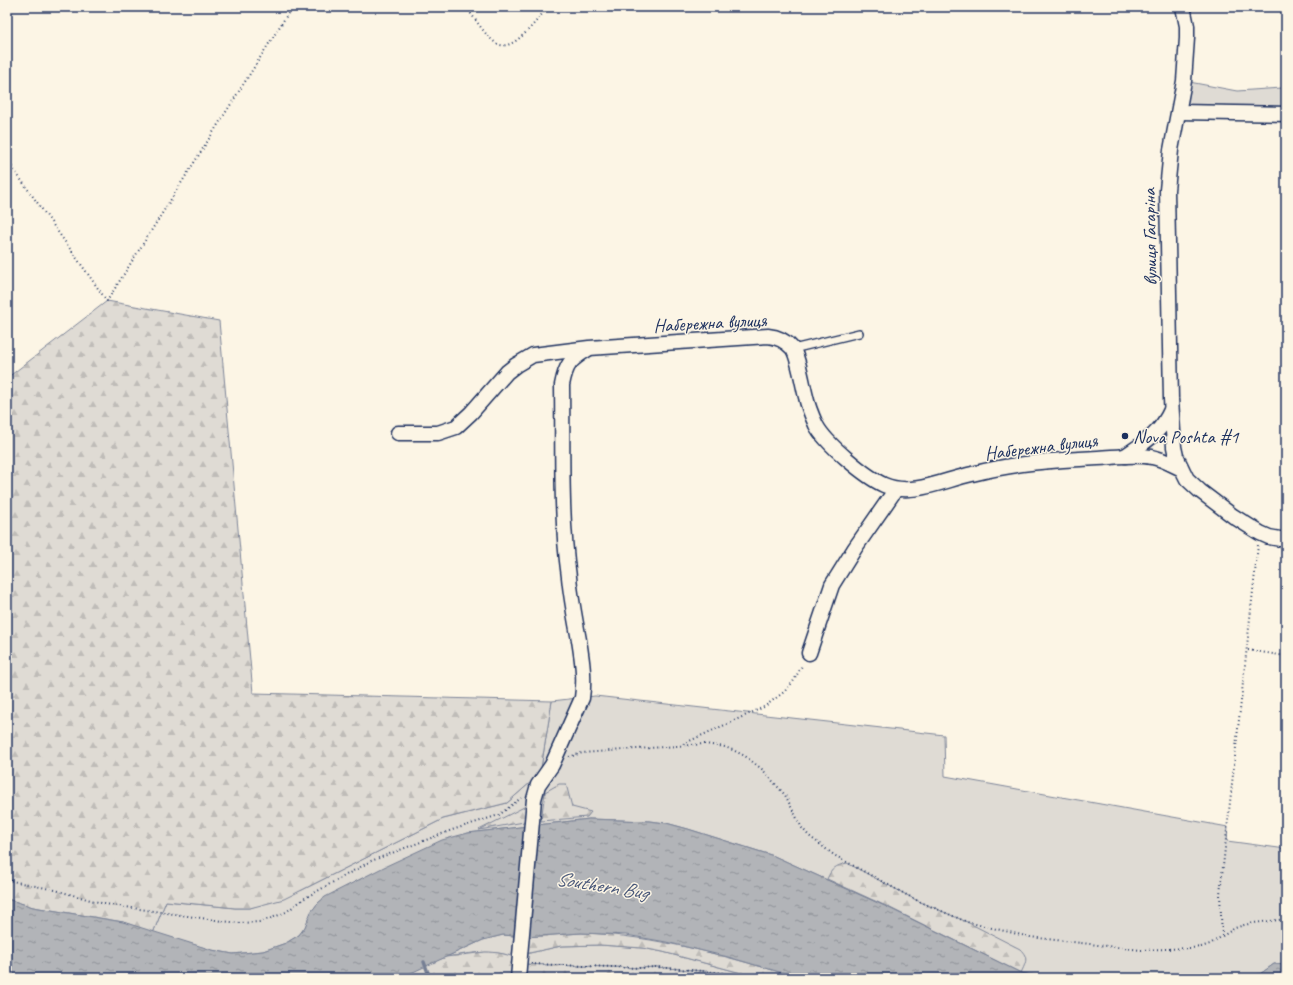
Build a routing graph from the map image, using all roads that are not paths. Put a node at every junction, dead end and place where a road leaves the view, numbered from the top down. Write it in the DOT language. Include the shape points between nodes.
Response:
graph roads {
  1 [pos="1183,7"];
  2 [pos="1179,112"];
  3 [pos="1286,114"];
  4 [pos="859,333"];
  5 [pos="589,348"];
  6 [pos="793,349"];
  7 [pos="1172,409"];
  8 [pos="398,433"];
  9 [pos="1125,456"];
  10 [pos="1180,468"];
  11 [pos="896,489"];
  12 [pos="1286,540"];
  13 [pos="809,653"];
  14 [pos="518,978"];
  1 -- 2 [label="street, вулиця Гагаріна" via="1187,38"];
  2 -- 3 [label="street"];
  2 -- 7 [label="street, вулиця Гагаріна" via="1171,150 1167,190"];
  4 -- 6 [label="lane"];
  5 -- 6 [label="street, Набережна вулиця" via="768,336 779,338"];
  5 -- 8 [label="street, Набережна вулиця" via="533,355 516,364 456,427 438,433"];
  5 -- 14 [label="street" via="567,366 562,385 565,540 584,686 582,698 552,765 528,799"];
  6 -- 11 [label="street, Набережна вулиця" via="806,399 817,427 864,474 884,486"];
  7 -- 9 [label="street" via="1159,430"];
  7 -- 10 [label="street, вулиця Гагаріна" via="1174,447"];
  9 -- 10 [label="street, Набережна вулиця" via="1154,457"];
  9 -- 11 [label="street, Набережна вулиця" via="1029,462 921,488"];
  10 -- 12 [label="street" via="1200,491 1233,516 1260,533"];
  11 -- 13 [label="street" via="832,585"];
}
